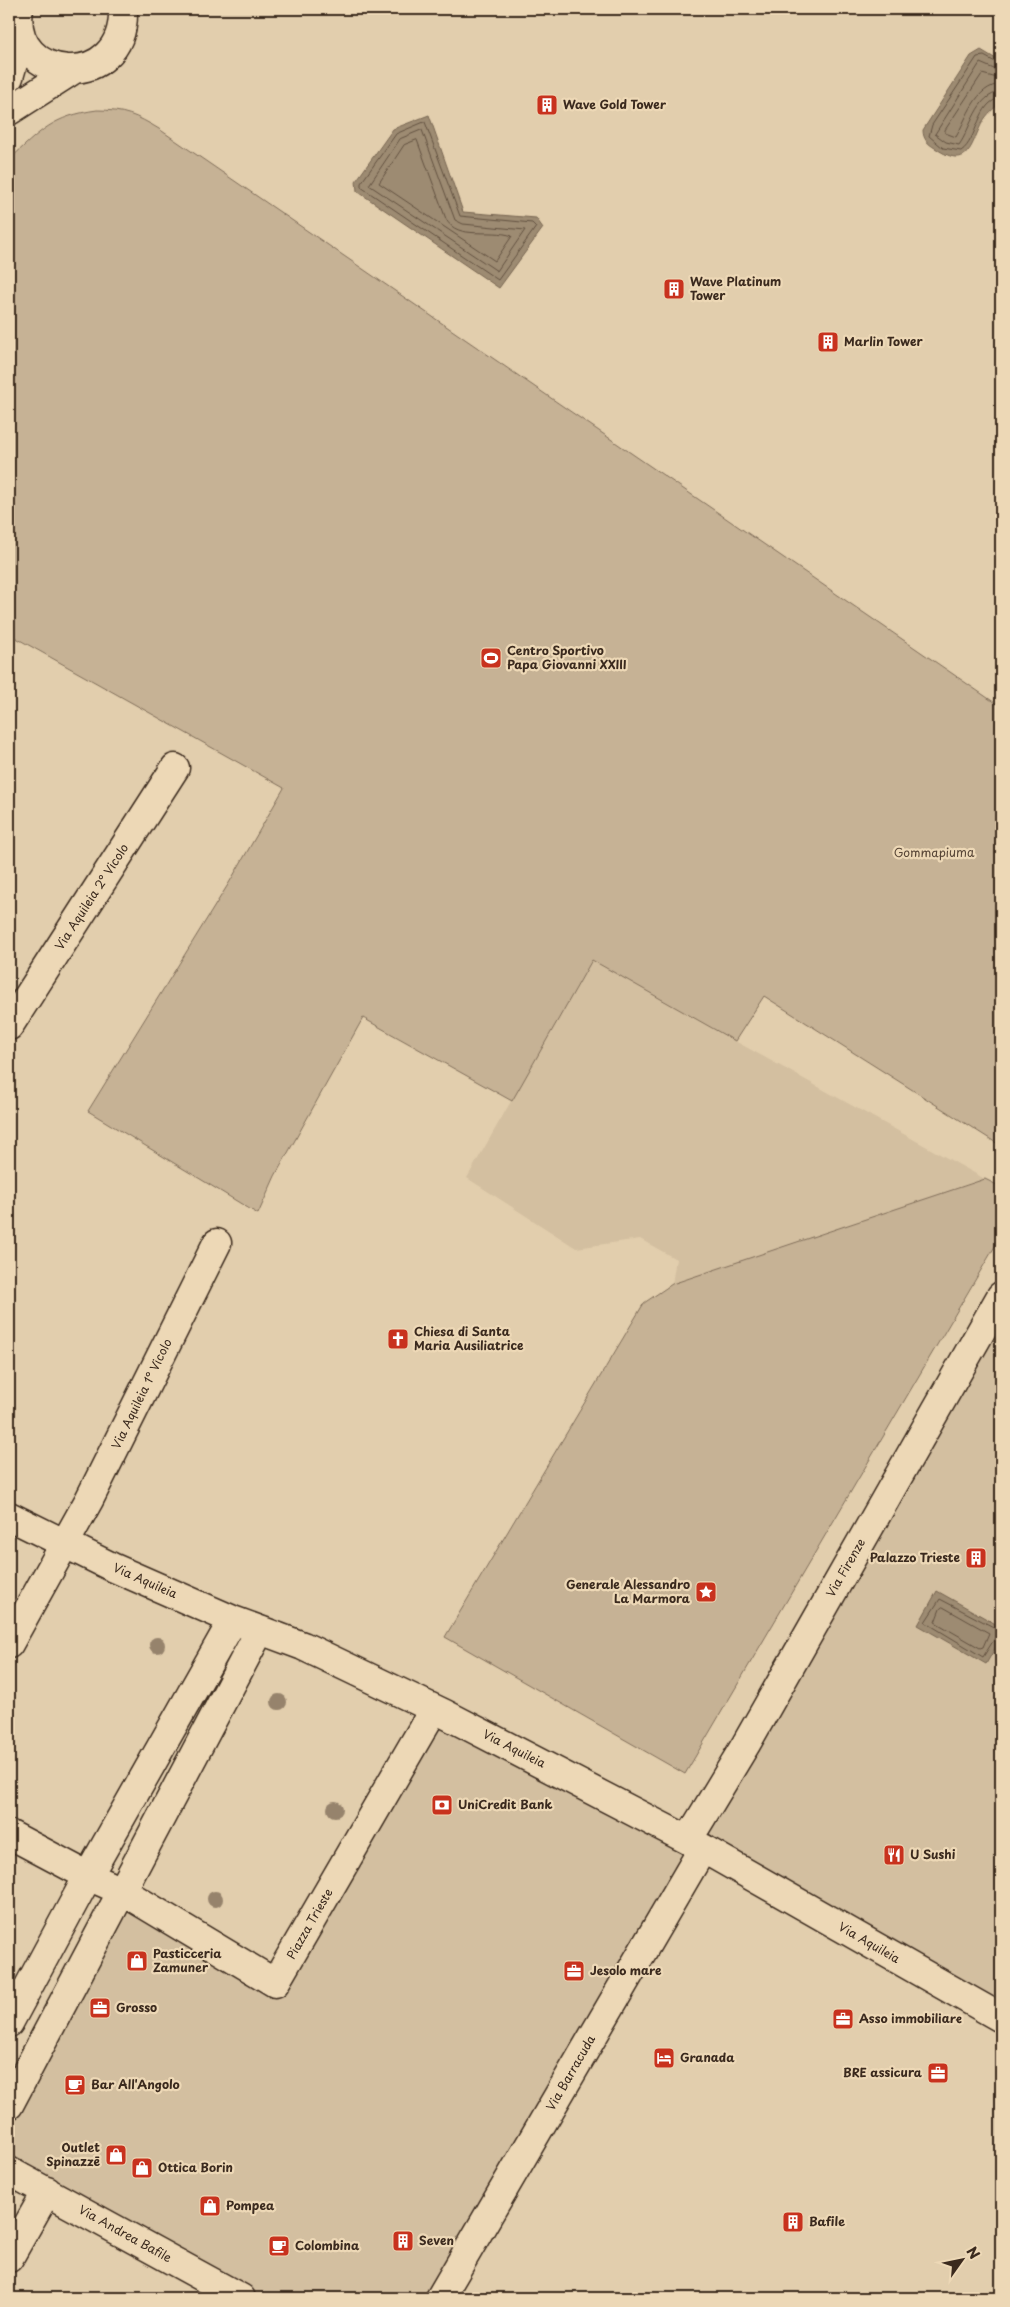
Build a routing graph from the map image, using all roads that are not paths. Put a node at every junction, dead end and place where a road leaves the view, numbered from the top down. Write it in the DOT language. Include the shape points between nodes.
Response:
graph roads {
  1 [pos="123,9"];
  2 [pos="17,18"];
  3 [pos="72,70"];
  4 [pos="9,77"];
  5 [pos="9,111"];
  6 [pos="175,768"];
  7 [pos="9,1026"];
  8 [pos="217,1242"];
  9 [pos="1001,1296"];
  10 [pos="9,1516"];
  11 [pos="64,1544"];
  12 [pos="233,1620"];
  13 [pos="260,1630"];
  14 [pos="9,1644"];
  15 [pos="440,1712"];
  16 [pos="9,1834"];
  17 [pos="695,1844"];
  18 [pos="88,1876"];
  19 [pos="118,1898"];
  20 [pos="1001,2018"];
  21 [pos="9,2024"];
  22 [pos="9,2105"];
  23 [pos="9,2170"];
  24 [pos="47,2190"];
  25 [pos="9,2258"];
  26 [pos="241,2298"];
  27 [pos="440,2298"];
  1 -- 3 [label="street" via="121,34 112,50 90,67"];
  2 -- 3 [label="street" via="34,56 50,66"];
  2 -- 4 [label="street"];
  3 -- 5 [label="street"];
  6 -- 7 [label="street, Via Aquileia 2° Vicolo"];
  8 -- 11 [label="street, Via Aquileia 1° Vicolo"];
  9 -- 17 [label="street, Via Firenze" via="746,1744"];
  10 -- 11 [label="street, Via Aquileia"];
  11 -- 12 [label="street, Via Aquileia"];
  11 -- 14 [label="street, Via Aquileia 1° Vicolo"];
  12 -- 13 [label="street, Via Aquileia"];
  12 -- 18 [label="street"];
  13 -- 15 [label="street, Via Aquileia" via="337,1662"];
  13 -- 19 [label="street"];
  15 -- 17 [label="street, Via Aquileia"];
  15 -- 19 [label="street" via="278,1997"];
  16 -- 18 [label="street"];
  17 -- 20 [label="street, Via Aquileia"];
  17 -- 27 [label="street, Via Barracuda"];
  18 -- 19 [label="street"];
  18 -- 21 [label="street"];
  19 -- 22 [label="street"];
  23 -- 24 [label="street, Via Andrea Bafile"];
  24 -- 25 [label="street"];
  24 -- 26 [label="street, Via Andrea Bafile"];
}
